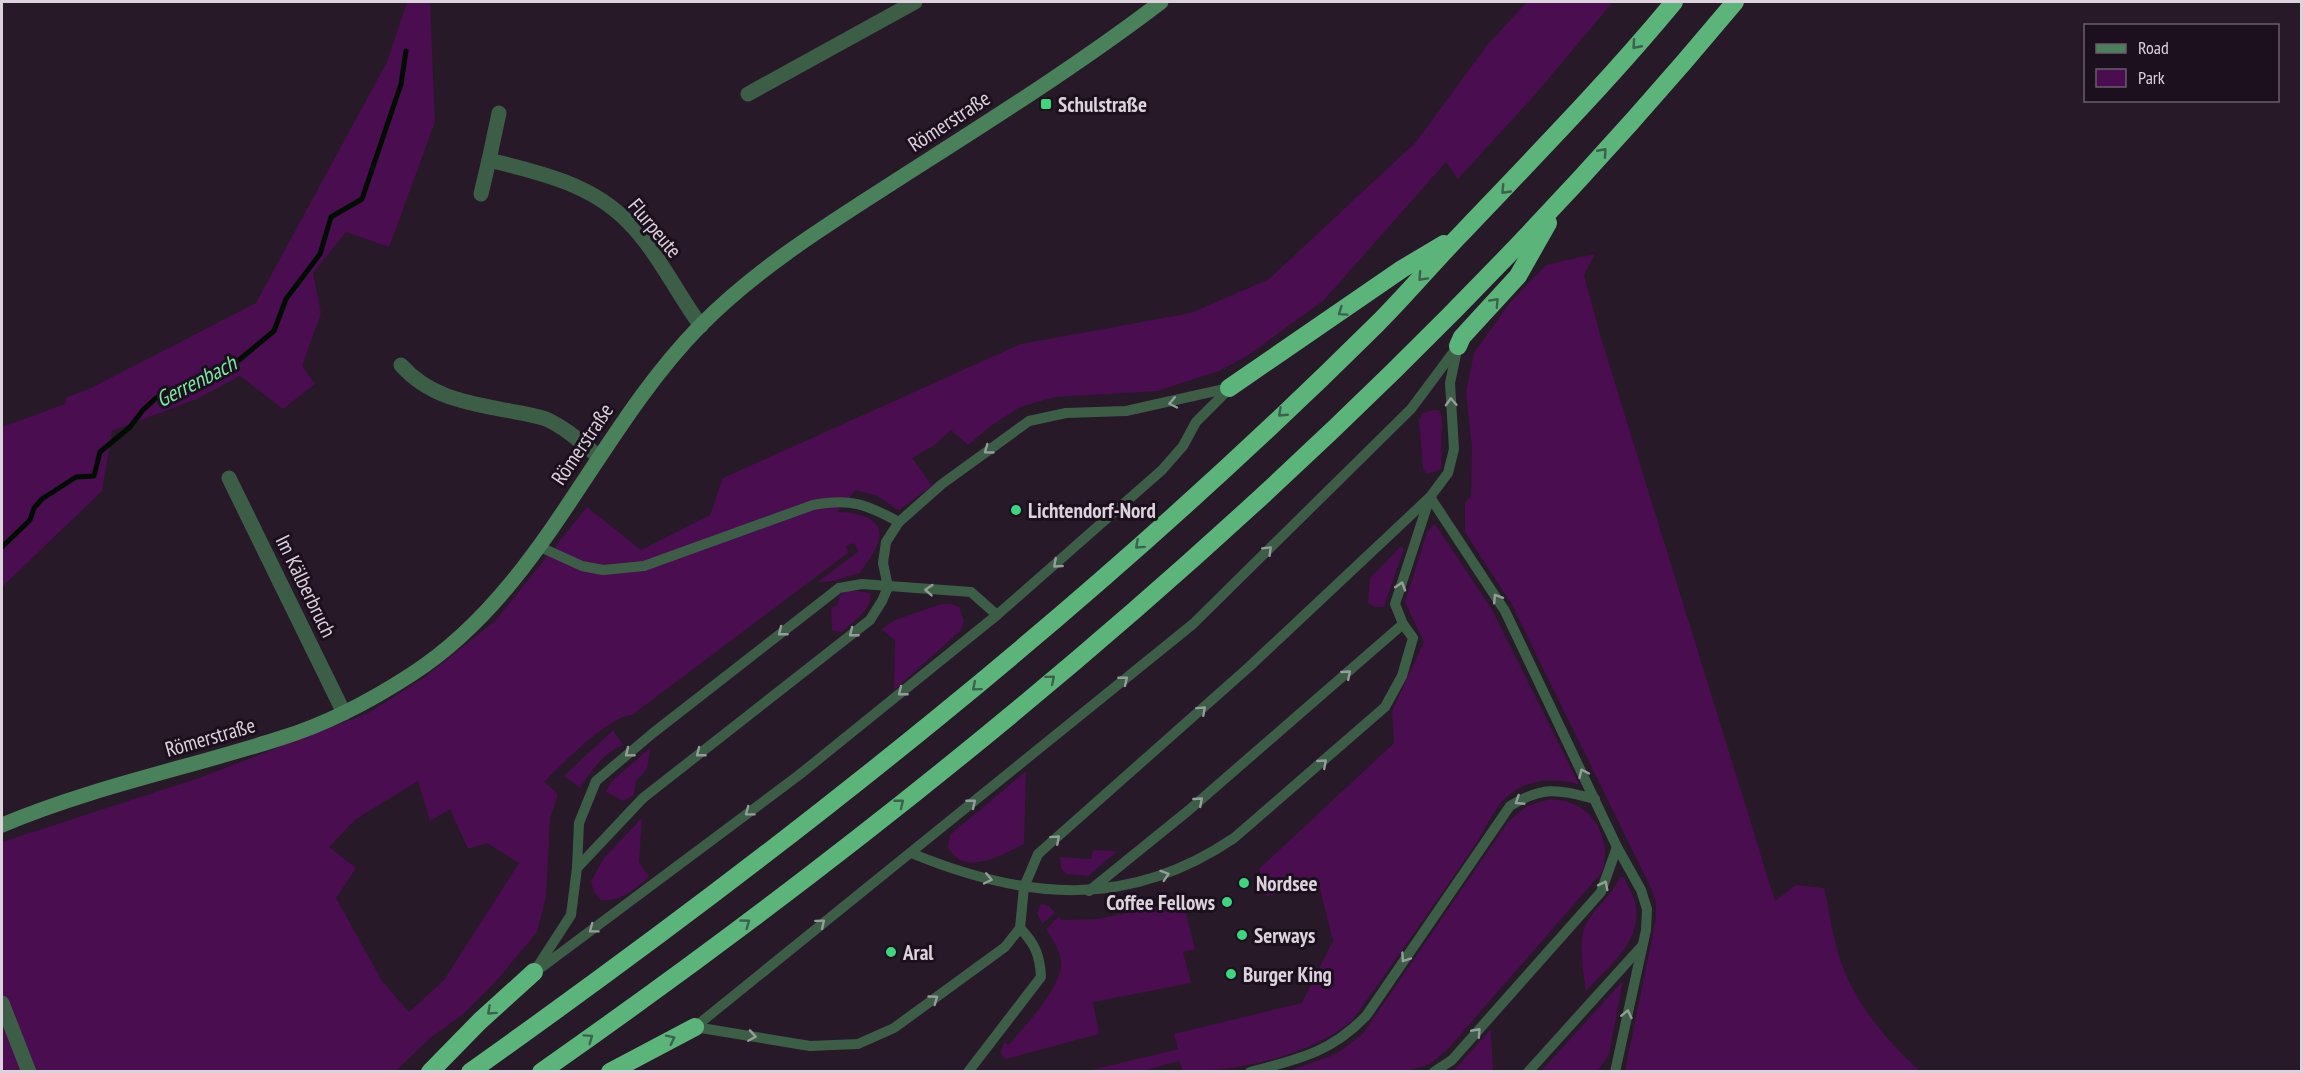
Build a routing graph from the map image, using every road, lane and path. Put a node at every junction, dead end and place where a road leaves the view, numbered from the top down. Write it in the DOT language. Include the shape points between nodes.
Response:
graph roads {
  1 [pos="915,2"];
  2 [pos="1161,2"];
  3 [pos="1674,2"];
  4 [pos="1735,2"];
  5 [pos="748,94"];
  6 [pos="499,113"];
  7 [pos="489,160"];
  8 [pos="481,194"];
  9 [pos="1563,196"];
  10 [pos="1461,234"];
  11 [pos="701,326"];
  12 [pos="1458,346"];
  13 [pos="401,365"];
  14 [pos="1229,388"];
  15 [pos="599,457"];
  16 [pos="230,478"];
  17 [pos="1430,497"];
  18 [pos="899,522"];
  19 [pos="538,546"];
  20 [pos="888,587"];
  21 [pos="997,615"];
  22 [pos="1403,624"];
  23 [pos="344,713"];
  24 [pos="1595,799"];
  25 [pos="2,825"];
  26 [pos="1617,847"];
  27 [pos="911,853"];
  28 [pos="577,868"];
  29 [pos="1024,887"];
  30 [pos="1089,891"];
  31 [pos="1020,928"];
  32 [pos="1643,945"];
  33 [pos="534,972"];
  34 [pos="2,1003"];
  35 [pos="695,1027"];
  36 [pos="30,1071"];
  37 [pos="430,1071"];
  38 [pos="470,1071"];
  39 [pos="541,1071"];
  40 [pos="610,1071"];
  41 [pos="968,1071"];
  42 [pos="1250,1071"];
  43 [pos="1434,1071"];
  44 [pos="1528,1071"];
  45 [pos="1615,1071"];
  1 -- 5 [label="street"];
  2 -- 11 [label="street, Römerstraße" via="1074,67 776,260"];
  3 -- 10 [label="highway, one-way" via="1518,177"];
  9 -- 4 [label="highway, one-way"];
  6 -- 7 [label="street"];
  7 -- 8 [label="street"];
  7 -- 11 [label="street, Flurpeute" via="567,182 596,196 619,214 655,257"];
  12 -- 9 [label="highway, one-way" via="1518,276"];
  39 -- 9 [label="highway, one-way" via="768,907 1147,598 1386,381"];
  10 -- 14 [label="highway, one-way" via="1402,269"];
  10 -- 38 [label="highway, one-way" via="1379,323 1228,464 1119,564 895,755 749,869"];
  11 -- 15 [label="street, Römerstraße" via="645,390"];
  17 -- 12 [label="lane, one-way" via="1448,473 1454,449 1450,383"];
  27 -- 12 [label="lane, one-way" via="1193,624 1412,409"];
  13 -- 15 [label="street" via="423,386 458,401 545,419 574,435"];
  14 -- 18 [label="lane, one-way" via="1126,411 1066,413 1029,421 942,484"];
  14 -- 21 [label="lane, one-way" via="1196,422 1184,446 1162,470"];
  15 -- 19 [label="street, Römerstraße"];
  16 -- 23 [label="street, Im Kälberbruch"];
  22 -- 17 [label="lane, one-way" via="1395,604"];
  24 -- 17 [label="lane, one-way" via="1505,611"];
  29 -- 17 [label="lane, one-way" via="1038,854 1249,667"];
  18 -- 19 [label="lane" via="853,501 834,501 813,505 644,566 603,570 582,566"];
  18 -- 20 [label="lane" via="886,542 883,563"];
  19 -- 23 [label="street, Römerstraße" via="485,612 454,641 417,671"];
  21 -- 20 [label="lane, one-way" via="972,592"];
  20 -- 28 [label="lane, one-way" via="870,620 643,798"];
  20 -- 28 [label="lane, one-way" via="862,584 839,588 608,770 596,782 579,823"];
  21 -- 33 [label="lane, one-way" via="799,775"];
  30 -- 22 [label="lane, one-way"];
  30 -- 22 [label="lane, one-way" via="1171,873 1211,854 1252,823 1385,707 1402,676 1413,638"];
  23 -- 25 [label="street, Römerstraße" via="284,738 86,793"];
  24 -- 26 [label="lane"];
  24 -- 42 [label="lane, one-way" via="1560,791 1531,794 1510,806 1366,1016 1329,1048"];
  26 -- 32 [label="lane" via="1647,909"];
  43 -- 26 [label="lane, one-way" via="1452,1060 1601,892"];
  27 -- 29 [label="lane, one-way" via="951,870"];
  35 -- 27 [label="lane, one-way"];
  28 -- 33 [label="lane" via="571,915"];
  29 -- 30 [label="lane"];
  29 -- 31 [label="lane"];
  35 -- 31 [label="lane, one-way" via="810,1046 858,1044 894,1028 1005,947"];
  31 -- 41 [label="lane" via="1033,941 1040,958 1041,977"];
  32 -- 44 [label="lane"];
  45 -- 32 [label="lane, one-way"];
  33 -- 37 [label="highway, one-way"];
  34 -- 36 [label="street"];
  40 -- 35 [label="highway, one-way"];
}
